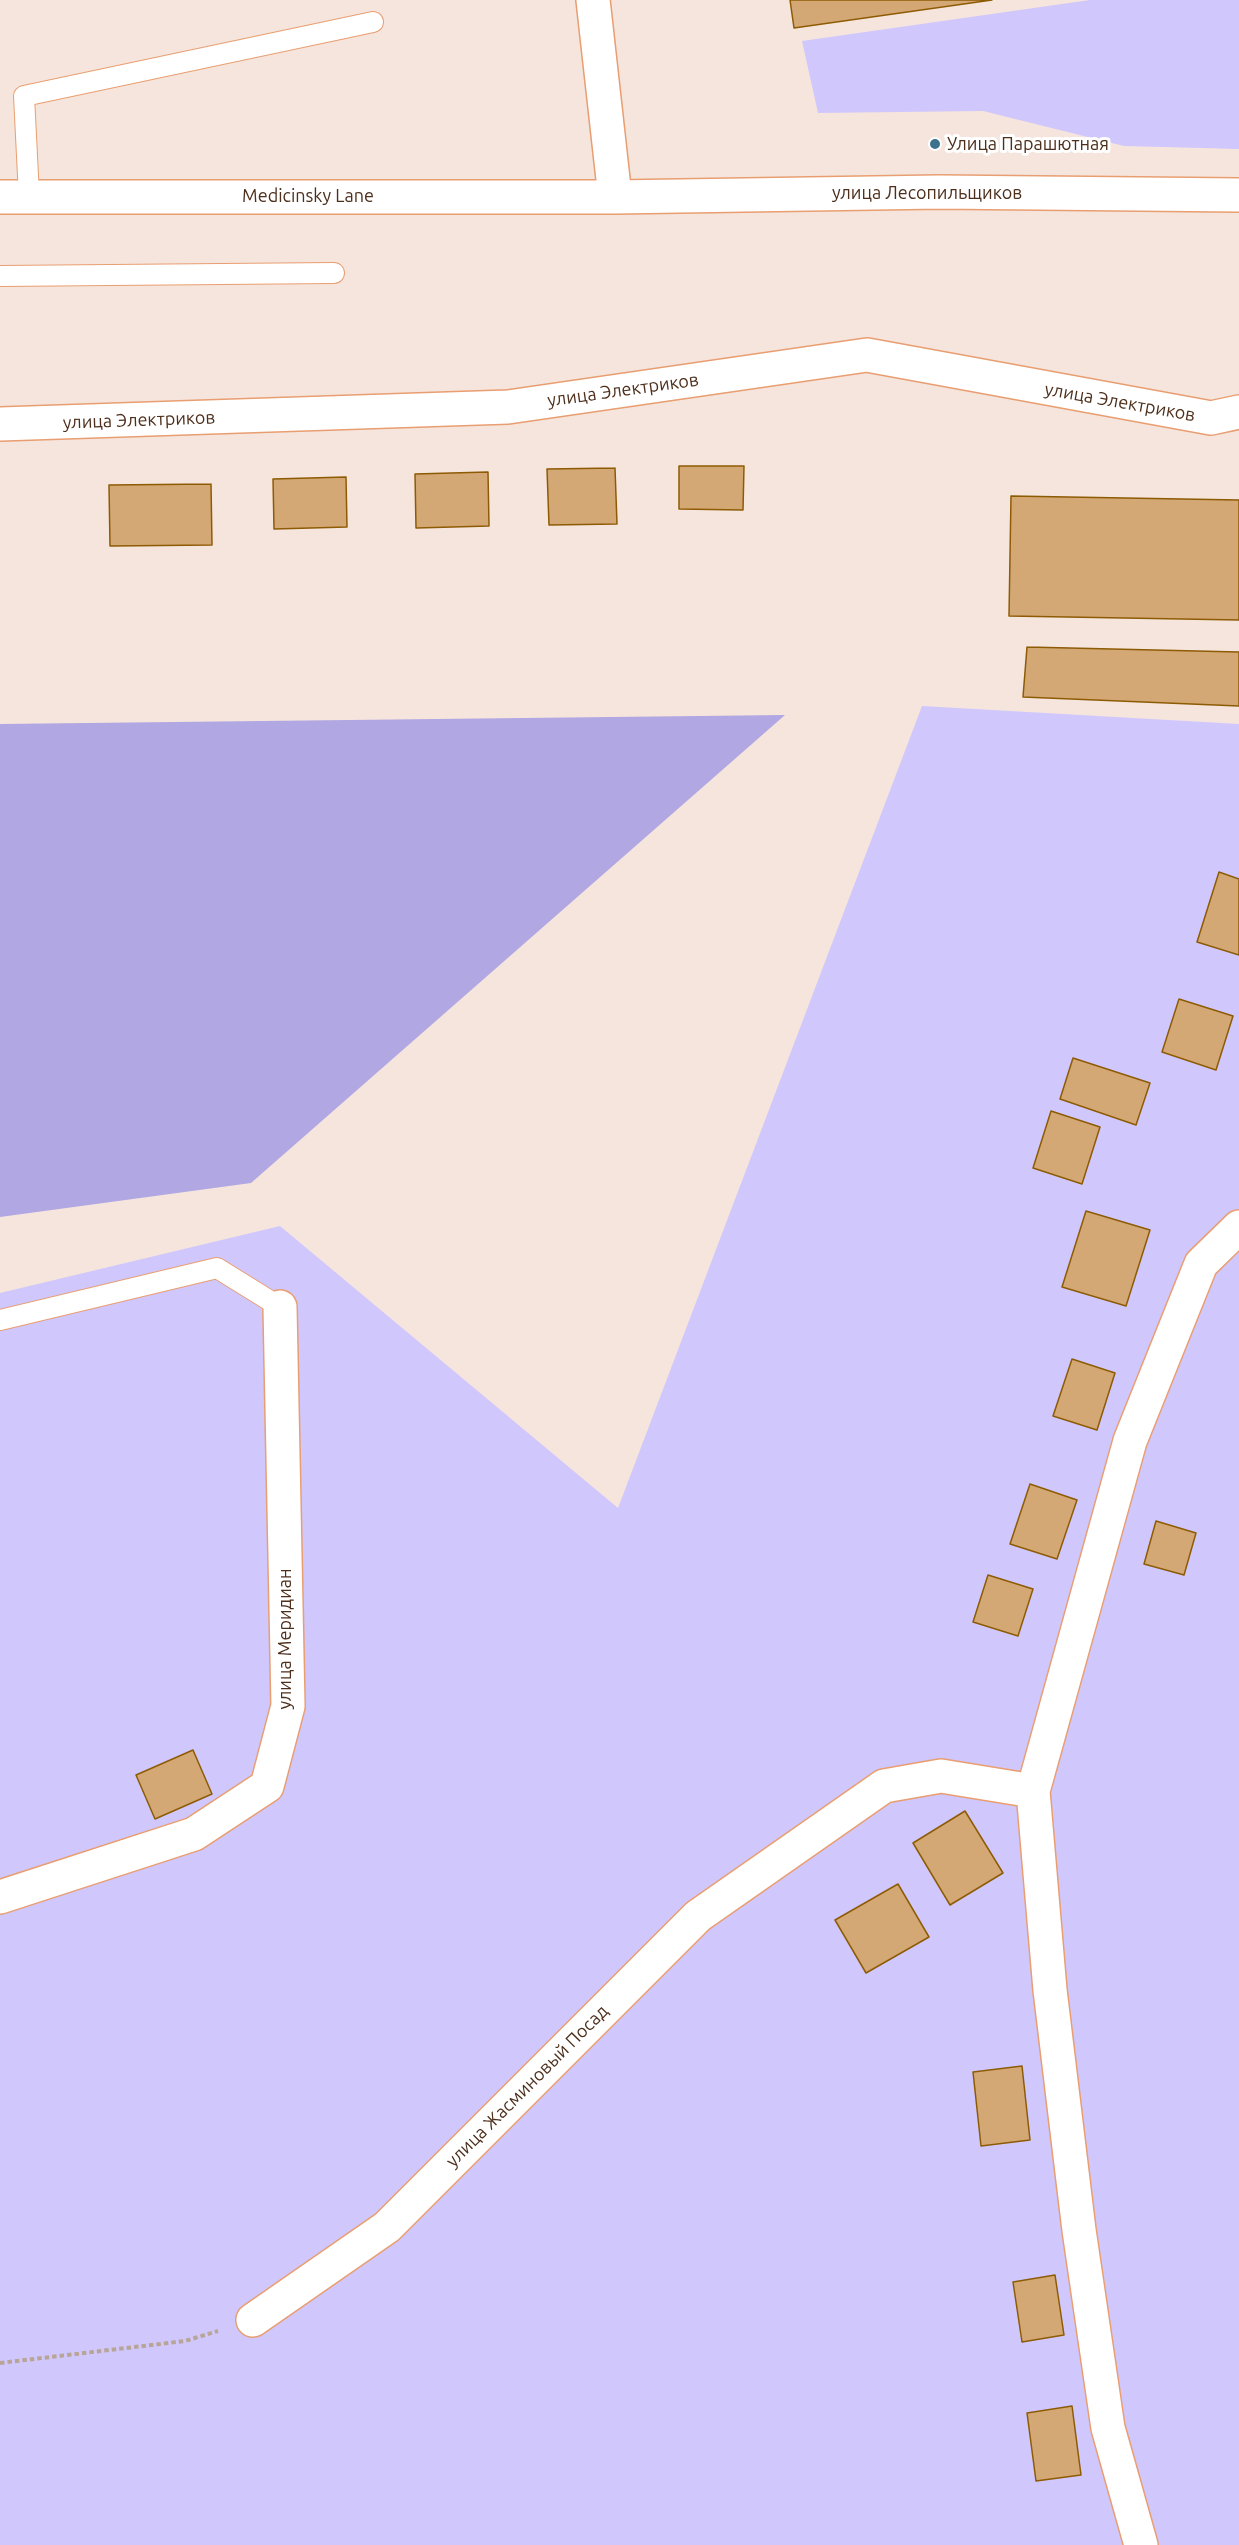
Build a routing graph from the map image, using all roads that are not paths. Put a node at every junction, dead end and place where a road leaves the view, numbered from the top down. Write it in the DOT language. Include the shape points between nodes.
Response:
graph roads {
  1 [pos="593,0"];
  2 [pos="373,22"];
  3 [pos="1239,195"];
  4 [pos="15,196"];
  5 [pos="615,197"];
  6 [pos="334,273"];
  7 [pos="0,276"];
  8 [pos="1239,412"];
  9 [pos="0,424"];
  10 [pos="1239,1227"];
  11 [pos="280,1307"];
  12 [pos="0,1320"];
  13 [pos="1033,1791"];
  14 [pos="0,1897"];
  15 [pos="253,2320"];
  16 [pos="1141,2545"];
  1 -- 5 [label="street"];
  2 -- 4 [label="lane" via="24,96"];
  3 -- 5 [label="street, улица Лесопильщиков" via="939,192"];
  4 -- 5 [label="street, Medicinsky Lane"];
  6 -- 7 [label="lane"];
  8 -- 9 [label="street, улица Электриков" via="1211,418 867,355 508,407"];
  10 -- 13 [label="street" via="1201,1264 1130,1441"];
  11 -- 12 [label="lane" via="217,1268"];
  11 -- 14 [label="street, улица Меридиан" via="288,1706 267,1786 194,1834"];
  13 -- 15 [label="street, улица Жасминовый Посад" via="941,1776 884,1786 698,1916 387,2227"];
  13 -- 16 [label="street" via="1050,1990 1088,2288 1108,2427"];
}
